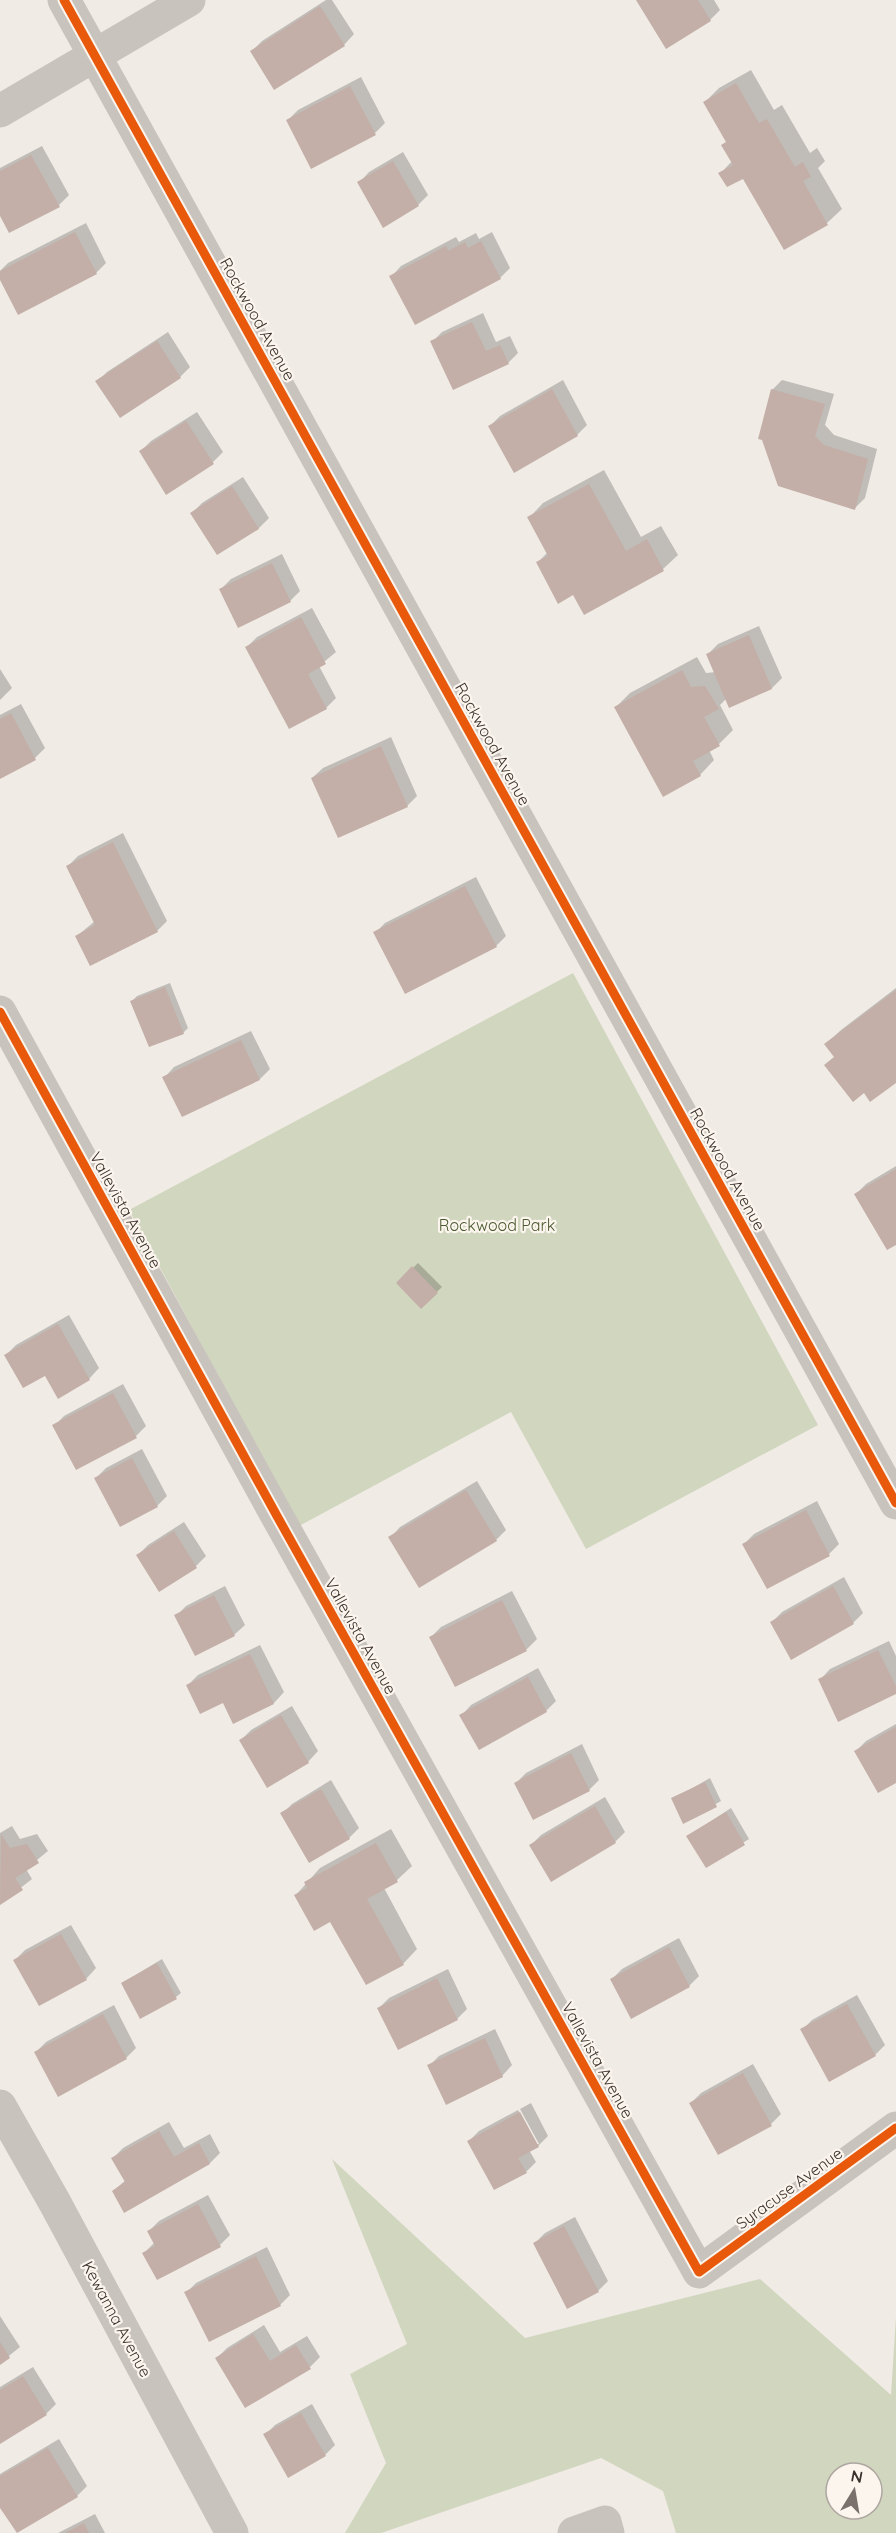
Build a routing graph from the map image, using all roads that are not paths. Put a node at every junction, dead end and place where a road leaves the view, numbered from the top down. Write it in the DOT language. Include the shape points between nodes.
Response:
graph roads {
  1 [pos="64,0"];
  2 [pos="189,0"];
  3 [pos="96,57"];
  4 [pos="0,111"];
  5 [pos="0,1012"];
  6 [pos="896,1503"];
  7 [pos="0,2106"];
  8 [pos="896,2128"];
  9 [pos="699,2272"];
  10 [pos="232,2533"];
  11 [pos="574,2533"];
  12 [pos="608,2533"];
  1 -- 3 [label="street, Rockwood Avenue"];
  2 -- 3 [label="street"];
  3 -- 4 [label="street"];
  3 -- 6 [label="street, Rockwood Avenue"];
  5 -- 9 [label="street, Vallevista Avenue"];
  7 -- 10 [label="street, Kewanna Avenue"];
  8 -- 9 [label="street, Syracuse Avenue"];
  11 -- 12 [label="street" via="605,2523"];
}
